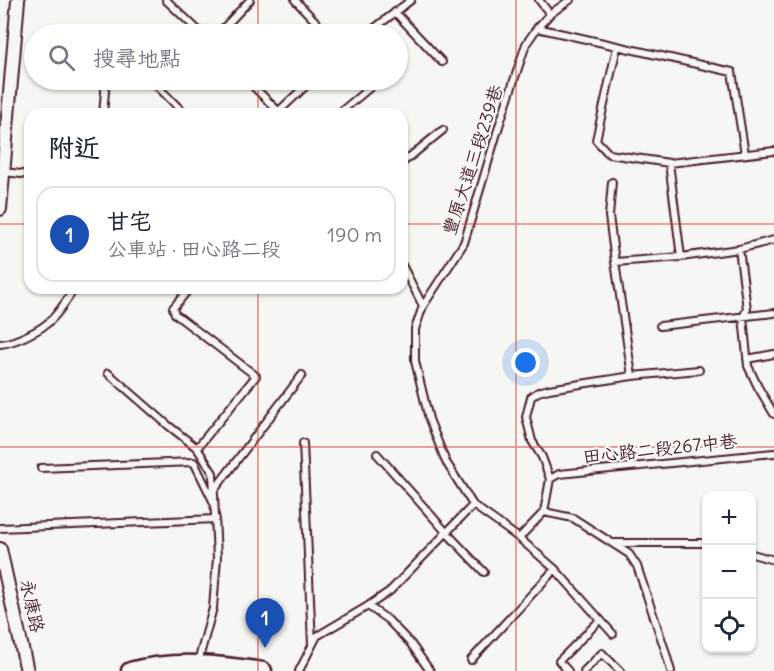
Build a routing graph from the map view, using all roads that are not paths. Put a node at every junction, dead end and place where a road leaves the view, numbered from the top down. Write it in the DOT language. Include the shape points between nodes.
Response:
graph roads {
  1 [pos="18,0"];
  2 [pos="166,0"];
  3 [pos="250,0"];
  4 [pos="295,0"];
  5 [pos="411,0"];
  6 [pos="539,0"];
  7 [pos="570,0"];
  8 [pos="395,12"];
  9 [pos="550,14"];
  10 [pos="317,23"];
  11 [pos="191,24"];
  12 [pos="227,24"];
  13 [pos="380,24"];
  14 [pos="406,24"];
  15 [pos="408,26"];
  16 [pos="537,28"];
  17 [pos="617,47"];
  18 [pos="442,62"];
  19 [pos="6,75"];
  20 [pos="105,90"];
  21 [pos="161,90"];
  22 [pos="257,90"];
  23 [pos="302,90"];
  24 [pos="367,90"];
  25 [pos="104,108"];
  26 [pos="178,108"];
  27 [pos="276,108"];
  28 [pos="284,108"];
  29 [pos="345,108"];
  30 [pos="443,130"];
  31 [pos="774,151"];
  32 [pos="745,154"];
  33 [pos="408,158"];
  34 [pos="669,163"];
  35 [pos="2,172"];
  36 [pos="24,175"];
  37 [pos="612,182"];
  38 [pos="0,209"];
  39 [pos="774,240"];
  40 [pos="739,249"];
  41 [pos="681,257"];
  42 [pos="615,262"];
  43 [pos="408,277"];
  44 [pos="71,294"];
  45 [pos="185,294"];
  46 [pos="423,306"];
  47 [pos="774,313"];
  48 [pos="743,317"];
  49 [pos="660,326"];
  50 [pos="0,344"];
  51 [pos="774,354"];
  52 [pos="747,359"];
  53 [pos="699,370"];
  54 [pos="108,373"];
  55 [pos="302,375"];
  56 [pos="632,376"];
  57 [pos="774,414"];
  58 [pos="303,444"];
  59 [pos="197,448"];
  60 [pos="774,453"];
  61 [pos="377,454"];
  62 [pos="41,468"];
  63 [pos="550,479"];
  64 [pos="215,489"];
  65 [pos="472,505"];
  66 [pos="215,506"];
  67 [pos="544,512"];
  68 [pos="216,519"];
  69 [pos="0,528"];
  70 [pos="446,532"];
  71 [pos="519,538"];
  72 [pos="612,543"];
  73 [pos="702,543"];
  74 [pos="0,549"];
  75 [pos="756,555"];
  76 [pos="774,560"];
  77 [pos="555,568"];
  78 [pos="484,572"];
  79 [pos="3,575"];
  80 [pos="368,606"];
  81 [pos="596,624"];
  82 [pos="613,633"];
  83 [pos="313,645"];
  84 [pos="471,660"];
  85 [pos="195,667"];
  86 [pos="27,671"];
  87 [pos="130,671"];
  88 [pos="263,671"];
  89 [pos="299,671"];
  90 [pos="430,671"];
  91 [pos="568,671"];
  92 [pos="584,671"];
  93 [pos="620,671"];
  94 [pos="670,671"];
  1 -- 19 [label="street"];
  2 -- 11 [label="lane"];
  3 -- 12 [label="lane"];
  4 -- 10 [label="lane"];
  5 -- 8 [label="lane"];
  6 -- 9 [label="lane"];
  7 -- 9 [label="lane, 豐原大道三段239巷"];
  8 -- 13 [label="lane"];
  8 -- 14 [label="lane"];
  9 -- 16 [label="lane, 豐原大道三段239巷"];
  15 -- 18 [label="lane"];
  16 -- 17 [label="lane"];
  16 -- 46 [label="lane, 豐原大道三段239巷" via="526,44 464,243"];
  17 -- 32 [label="lane" via="732,72"];
  17 -- 34 [label="lane" via="596,140 609,154"];
  19 -- 35 [label="street"];
  20 -- 25 [label="lane"];
  21 -- 26 [label="lane"];
  22 -- 27 [label="lane"];
  23 -- 28 [label="lane"];
  24 -- 29 [label="lane"];
  30 -- 33 [label="lane"];
  31 -- 32 [label="lane"];
  32 -- 34 [label="lane"];
  34 -- 41 [label="lane"];
  35 -- 36 [label="lane"];
  35 -- 38 [label="street"];
  37 -- 42 [label="lane" via="609,216"];
  39 -- 40 [label="lane"];
  40 -- 41 [label="lane"];
  40 -- 48 [label="lane" via="747,309"];
  41 -- 42 [label="lane"];
  42 -- 56 [label="lane"];
  43 -- 46 [label="lane"];
  44 -- 50 [label="lane" via="51,321 26,336"];
  45 -- 59 [label="lane" via="172,308 175,314 256,376"];
  46 -- 65 [label="lane, 豐原大道三段239巷" via="415,329 415,361 429,419 446,462"];
  47 -- 48 [label="lane"];
  48 -- 49 [label="lane"];
  48 -- 52 [label="lane"];
  51 -- 52 [label="lane"];
  52 -- 57 [label="lane"];
  53 -- 56 [label="lane"];
  54 -- 59 [label="lane"];
  55 -- 64 [label="lane"];
  56 -- 63 [label="lane" via="549,389 531,397 526,417 532,441"];
  58 -- 83 [label="lane"];
  59 -- 64 [label="lane" via="213,473"];
  60 -- 63 [label="lane, 田心路二段267中巷" via="559,474"];
  61 -- 70 [label="lane"];
  62 -- 66 [label="lane" via="194,462"];
  63 -- 67 [label="lane"];
  64 -- 66 [label="lane"];
  65 -- 70 [label="lane"];
  65 -- 71 [label="lane"];
  66 -- 68 [label="lane"];
  67 -- 71 [label="lane"];
  67 -- 72 [label="lane" via="573,518"];
  68 -- 69 [label="lane"];
  68 -- 85 [label="lane" via="213,608"];
  70 -- 78 [label="lane"];
  70 -- 80 [label="lane" via="390,591"];
  71 -- 77 [label="lane"];
  72 -- 73 [label="lane"];
  72 -- 94 [label="lane" via="629,554 637,566"];
  74 -- 79 [label="street, 永康路"];
  75 -- 76 [label="lane"];
  77 -- 82 [label="lane"];
  77 -- 84 [label="lane"];
  79 -- 86 [label="street, 永康路"];
  80 -- 83 [label="lane" via="317,636"];
  80 -- 90 [label="lane" via="411,644"];
  81 -- 91 [label="lane" via="559,661"];
  83 -- 89 [label="lane"];
  85 -- 87 [label="street" via="151,665"];
  85 -- 88 [label="street"];
  92 -- 93 [label="lane" via="602,653"];
}
